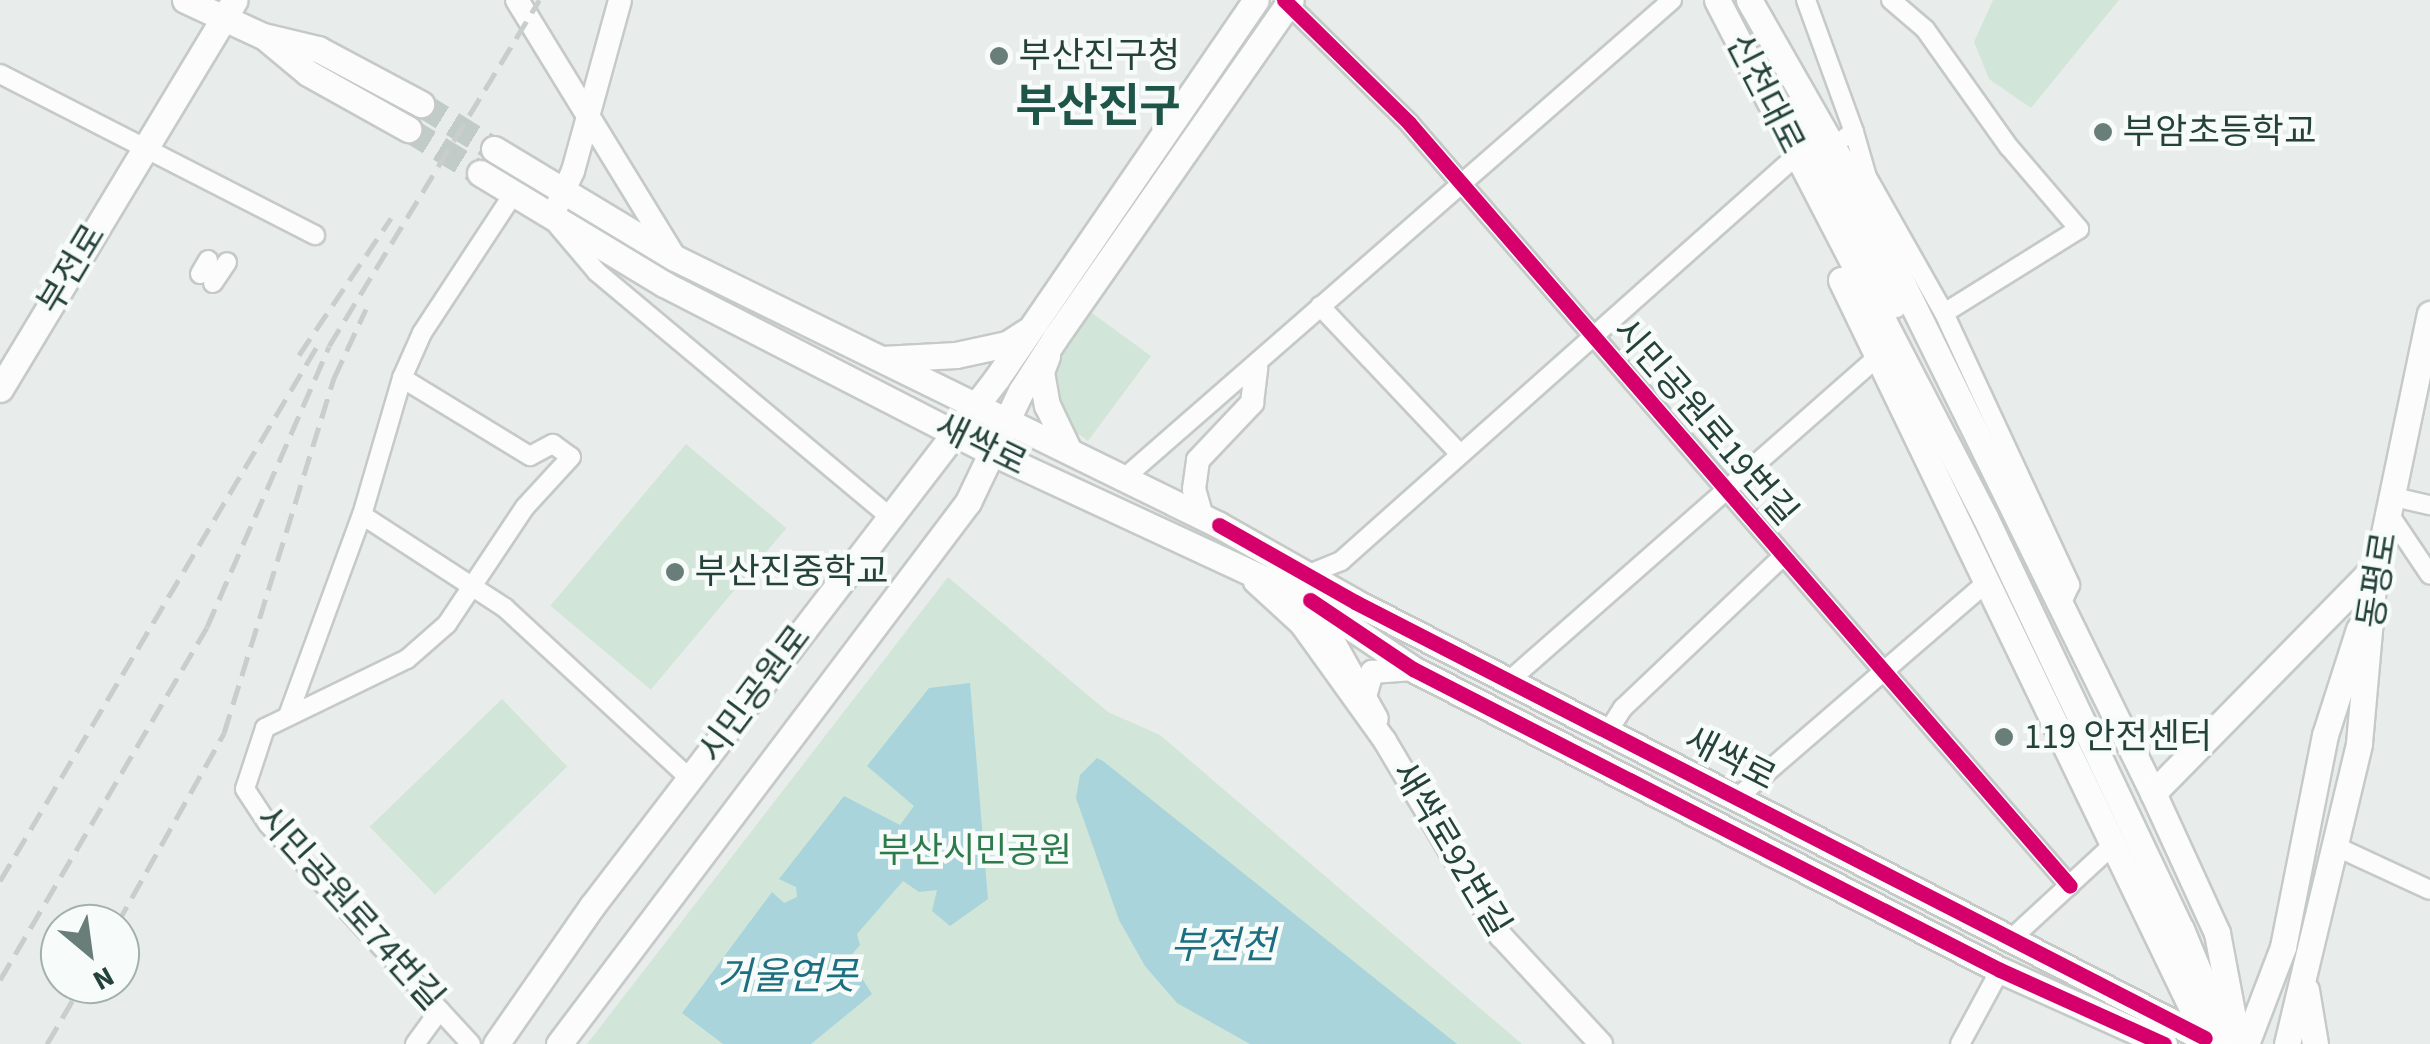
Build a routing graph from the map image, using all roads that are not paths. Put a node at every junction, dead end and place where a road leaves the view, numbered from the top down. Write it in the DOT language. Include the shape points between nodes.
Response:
graph roads {
  1 [pos="185,0"];
  2 [pos="517,0"];
  3 [pos="620,0"];
  4 [pos="1256,0"];
  5 [pos="1672,0"];
  6 [pos="1748,0"];
  7 [pos="1806,0"];
  8 [pos="1892,0"];
  9 [pos="1288,2"];
  10 [pos="1721,7"];
  11 [pos="229,10"];
  12 [pos="263,36"];
  13 [pos="0,74"];
  14 [pos="421,104"];
  15 [pos="587,108"];
  16 [pos="408,130"];
  17 [pos="1843,138"];
  18 [pos="494,149"];
  19 [pos="144,150"];
  20 [pos="1786,164"];
  21 [pos="480,173"];
  22 [pos="1820,182"];
  23 [pos="1456,184"];
  24 [pos="564,191"];
  25 [pos="514,194"];
  26 [pos="552,218"];
  27 [pos="315,235"];
  28 [pos="676,258"];
  29 [pos="1320,306"];
  30 [pos="1944,314"];
  31 [pos="2430,314"];
  32 [pos="1043,333"];
  33 [pos="1590,337"];
  34 [pos="1878,358"];
  35 [pos="874,359"];
  36 [pos="1256,368"];
  37 [pos="402,378"];
  38 [pos="0,389"];
  39 [pos="971,408"];
  40 [pos="1008,422"];
  41 [pos="952,432"];
  42 [pos="1068,449"];
  43 [pos="1459,453"];
  44 [pos="995,454"];
  45 [pos="1122,480"];
  46 [pos="1726,492"];
  47 [pos="2391,505"];
  48 [pos="2430,505"];
  49 [pos="362,515"];
  50 [pos="888,515"];
  51 [pos="1202,517"];
  52 [pos="1208,552"];
  53 [pos="1782,556"];
  54 [pos="2375,575"];
  55 [pos="2430,575"];
  56 [pos="1988,581"];
  57 [pos="473,584"];
  58 [pos="1309,587"];
  59 [pos="2062,602"];
  60 [pos="1413,669"];
  61 [pos="1883,672"];
  62 [pos="1510,680"];
  63 [pos="1366,693"];
  64 [pos="289,713"];
  65 [pos="1608,730"];
  66 [pos="1385,741"];
  67 [pos="690,779"];
  68 [pos="2153,794"];
  69 [pos="1738,796"];
  70 [pos="2113,845"];
  71 [pos="2337,847"];
  72 [pos="2070,886"];
  73 [pos="2430,889"];
  74 [pos="2011,939"];
  75 [pos="2000,970"];
  76 [pos="2304,978"];
  77 [pos="440,1010"];
  78 [pos="2105,1020"];
  79 [pos="2209,1042"];
  80 [pos="415,1044"];
  81 [pos="471,1044"];
  82 [pos="496,1044"];
  83 [pos="559,1044"];
  84 [pos="1601,1044"];
  85 [pos="1960,1044"];
  86 [pos="2134,1044"];
  87 [pos="2164,1044"];
  88 [pos="2235,1044"];
  89 [pos="2246,1044"];
  90 [pos="2283,1044"];
  91 [pos="2315,1044"];
  1 -- 11 [label="main road"];
  2 -- 15 [label="street"];
  3 -- 15 [label="street"];
  4 -- 32 [label="main road, 시민공원로"];
  5 -- 23 [label="street"];
  6 -- 17 [label="main road"];
  6 -- 22 [label="main road, 신천대로"];
  7 -- 17 [label="street"];
  8 -- 30 [label="street" via="1925,29 2079,230"];
  9 -- 23 [label="street, 시민공원로19번길" via="1409,124"];
  9 -- 32 [label="main road, 시민공원로"];
  10 -- 20 [label="main road"];
  10 -- 22 [label="main road, 신천대로"];
  11 -- 12 [label="main road"];
  11 -- 19 [label="main road, 부전로"];
  12 -- 14 [label="main road" via="318,49"];
  12 -- 16 [label="main road" via="308,73"];
  13 -- 19 [label="street"];
  15 -- 24 [label="street"];
  15 -- 28 [label="street"];
  17 -- 30 [label="street"];
  17 -- 59 [label="main road"];
  18 -- 24 [label="main road, 새싹로"];
  19 -- 27 [label="street"];
  19 -- 38 [label="main road, 부전로"];
  20 -- 33 [label="street"];
  20 -- 34 [label="main road"];
  21 -- 25 [label="main road, 새싹로"];
  22 -- 79 [label="main road" via="2182,929 2202,980"];
  22 -- 88 [label="main road" via="2027,568 2205,944"];
  23 -- 29 [label="street"];
  23 -- 33 [label="street, 시민공원로19번길"];
  24 -- 26 [label="street"];
  24 -- 28 [label="main road, 새싹로"];
  25 -- 26 [label="main road, 새싹로"];
  25 -- 37 [label="street" via="422,333"];
  26 -- 41 [label="main road, 새싹로" via="664,284"];
  26 -- 50 [label="street, 새싹로" via="596,272"];
  28 -- 35 [label="main road, 새싹로"];
  29 -- 36 [label="street"];
  29 -- 43 [label="street"];
  30 -- 59 [label="street" via="2070,586"];
  31 -- 47 [label="main road, 동평로"];
  32 -- 35 [label="main road" via="956,355"];
  32 -- 39 [label="main road, 시민공원로"];
  32 -- 40 [label="main road, 시민공원로"];
  32 -- 42 [label="main road" via="1041,372"];
  33 -- 43 [label="street, 시민공원로19번길"];
  33 -- 46 [label="street, 시민공원로19번길"];
  34 -- 46 [label="street, 시민공원로19번길"];
  34 -- 56 [label="main road"];
  35 -- 39 [label="main road, 새싹로"];
  36 -- 45 [label="street"];
  36 -- 51 [label="street" via="1252,403 1198,460 1194,489"];
  37 -- 49 [label="street"];
  37 -- 57 [label="street, 시민공원로74번길" via="530,456 553,444 571,457 525,507"];
  39 -- 40 [label="main road, 새싹로"];
  39 -- 41 [label="main road, 시민공원로"];
  40 -- 42 [label="main road, 새싹로"];
  40 -- 44 [label="main road, 시민공원로"];
  41 -- 44 [label="main road, 새싹로"];
  41 -- 50 [label="main road, 시민공원로"];
  42 -- 45 [label="main road, 새싹로"];
  43 -- 58 [label="street"];
  44 -- 52 [label="main road, 새싹로"];
  44 -- 83 [label="main road, 시민공원로" via="968,502"];
  45 -- 51 [label="main road, 새싹로"];
  46 -- 53 [label="street, 시민공원로19번길"];
  46 -- 62 [label="street"];
  47 -- 48 [label="street"];
  47 -- 54 [label="main road, 동평로"];
  47 -- 55 [label="street"];
  49 -- 57 [label="street"];
  49 -- 64 [label="street"];
  50 -- 67 [label="main road, 시민공원로"];
  51 -- 58 [label="main road, 새싹로"];
  52 -- 58 [label="main road, 새싹로"];
  52 -- 66 [label="street, 새싹로92번길" via="1276,597"];
  53 -- 61 [label="street, 시민공원로19번길"];
  53 -- 65 [label="street"];
  54 -- 68 [label="main road"];
  54 -- 71 [label="main road, 동평로" via="2359,744"];
  54 -- 89 [label="main road" via="2325,734 2283,947"];
  54 -- 90 [label="main road"];
  56 -- 61 [label="street"];
  56 -- 70 [label="main road"];
  57 -- 64 [label="street, 시민공원로74번길" via="448,624 407,658"];
  57 -- 67 [label="street"];
  58 -- 60 [label="main road, 새싹로"];
  58 -- 62 [label="main road, 새싹로"];
  58 -- 63 [label="street, 새싹로92번길"];
  59 -- 68 [label="main road"];
  60 -- 63 [label="street" via="1372,672"];
  60 -- 75 [label="main road, 새싹로"];
  61 -- 69 [label="street"];
  61 -- 72 [label="street, 시민공원로19번길"];
  62 -- 65 [label="main road, 새싹로"];
  63 -- 66 [label="street, 새싹로92번길"];
  64 -- 77 [label="street, 시민공원로74번길" via="266,728 245,788 268,824"];
  65 -- 69 [label="main road, 새싹로"];
  66 -- 84 [label="street, 새싹로92번길" via="1500,936"];
  67 -- 82 [label="main road, 시민공원로"];
  68 -- 88 [label="main road" via="2217,933"];
  69 -- 74 [label="main road, 새싹로"];
  70 -- 72 [label="street"];
  70 -- 79 [label="main road"];
  71 -- 73 [label="street"];
  71 -- 76 [label="main road, 동평로"];
  72 -- 74 [label="street"];
  74 -- 79 [label="main road, 새싹로"];
  75 -- 78 [label="main road, 새싹로"];
  75 -- 85 [label="street"];
  76 -- 90 [label="main road, 동평로"];
  76 -- 91 [label="main road"];
  77 -- 80 [label="street"];
  77 -- 81 [label="street, 시민공원로74번길"];
  78 -- 86 [label="main road"];
  78 -- 87 [label="main road, 새싹로"];
}
